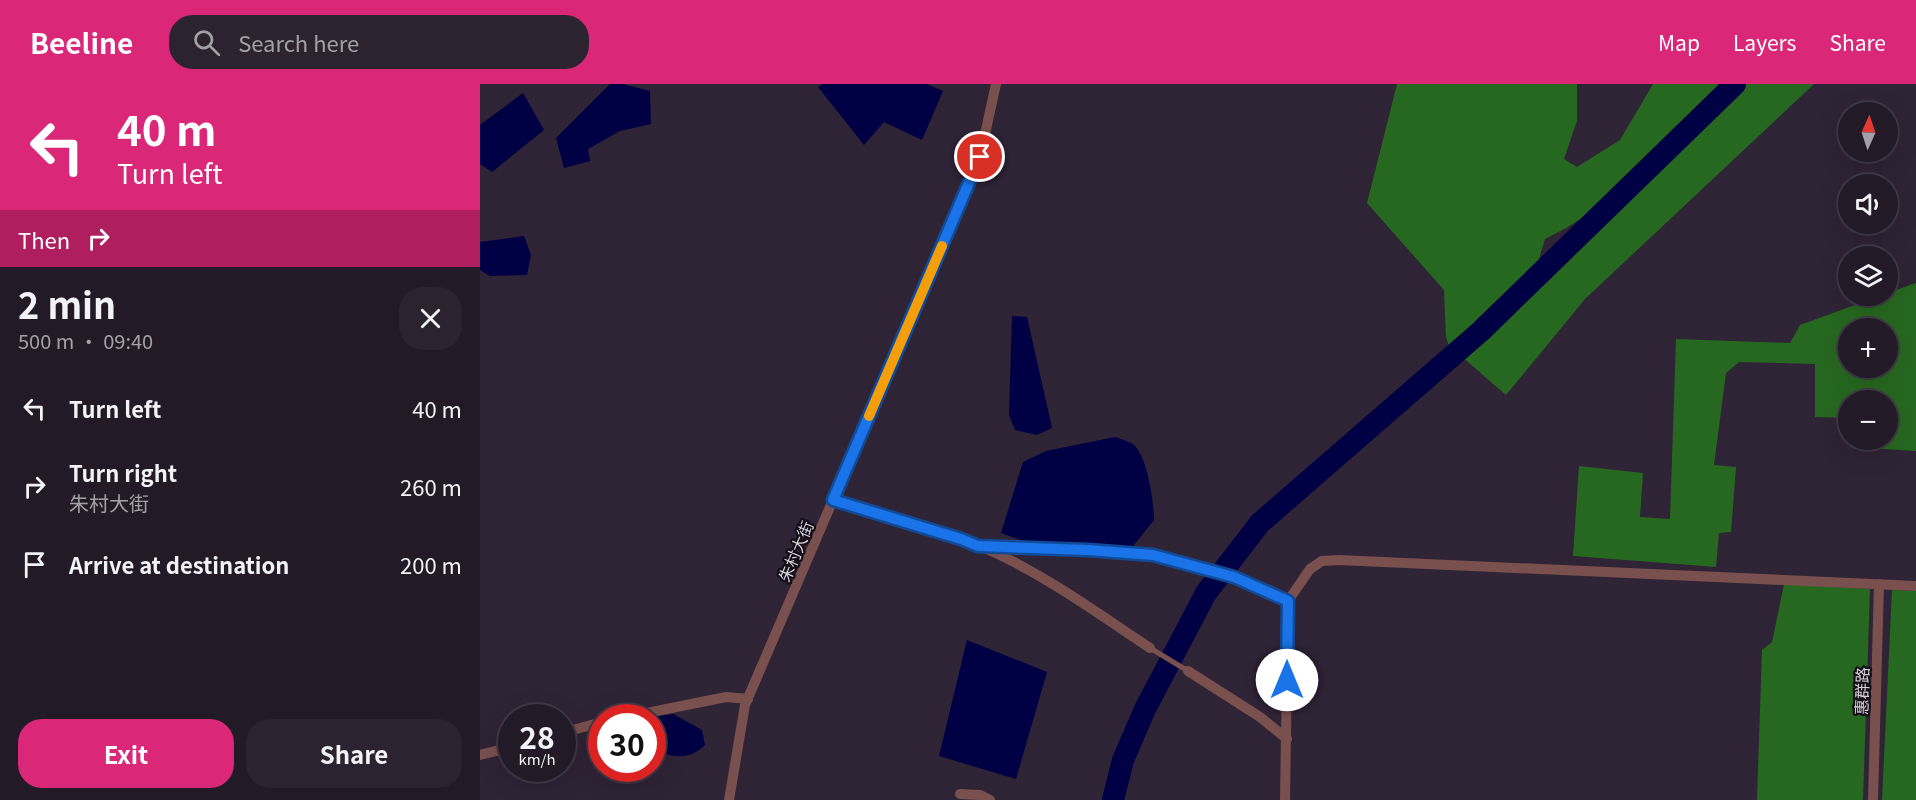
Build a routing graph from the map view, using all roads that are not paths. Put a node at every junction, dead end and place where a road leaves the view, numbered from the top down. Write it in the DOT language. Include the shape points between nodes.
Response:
graph roads {
  1 [pos="996,84"];
  2 [pos="833,500"];
  3 [pos="978,546"];
  4 [pos="1207,569"];
  5 [pos="1234,577"];
  6 [pos="1879,584"];
  7 [pos="1916,586"];
  8 [pos="1288,601"];
  9 [pos="1150,648"];
  10 [pos="1188,671"];
  11 [pos="748,699"];
  12 [pos="666,709"];
  13 [pos="1287,739"];
  14 [pos="498,750"];
  15 [pos="480,755"];
  16 [pos="960,794"];
  17 [pos="729,800"];
  18 [pos="990,800"];
  19 [pos="1285,800"];
  20 [pos="1873,800"];
  1 -- 2 [label="street, 朱村大街" via="980,157"];
  2 -- 3 [label="street"];
  2 -- 11 [label="street, 朱村大街"];
  3 -- 4 [label="street" via="1153,555"];
  3 -- 9 [label="street" via="1034,572"];
  4 -- 5 [label="lane"];
  5 -- 8 [label="street"];
  6 -- 7 [label="street"];
  6 -- 8 [label="street" via="1339,560 1322,561 1311,569"];
  6 -- 20 [label="street, 惠群路"];
  8 -- 13 [label="street"];
  9 -- 10 [label="lane"];
  10 -- 13 [label="street"];
  11 -- 12 [label="street" via="726,697"];
  11 -- 17 [label="street, 朱村大街"];
  13 -- 19 [label="street"];
  14 -- 15 [label="street"];
  16 -- 18 [label="street"];
}
